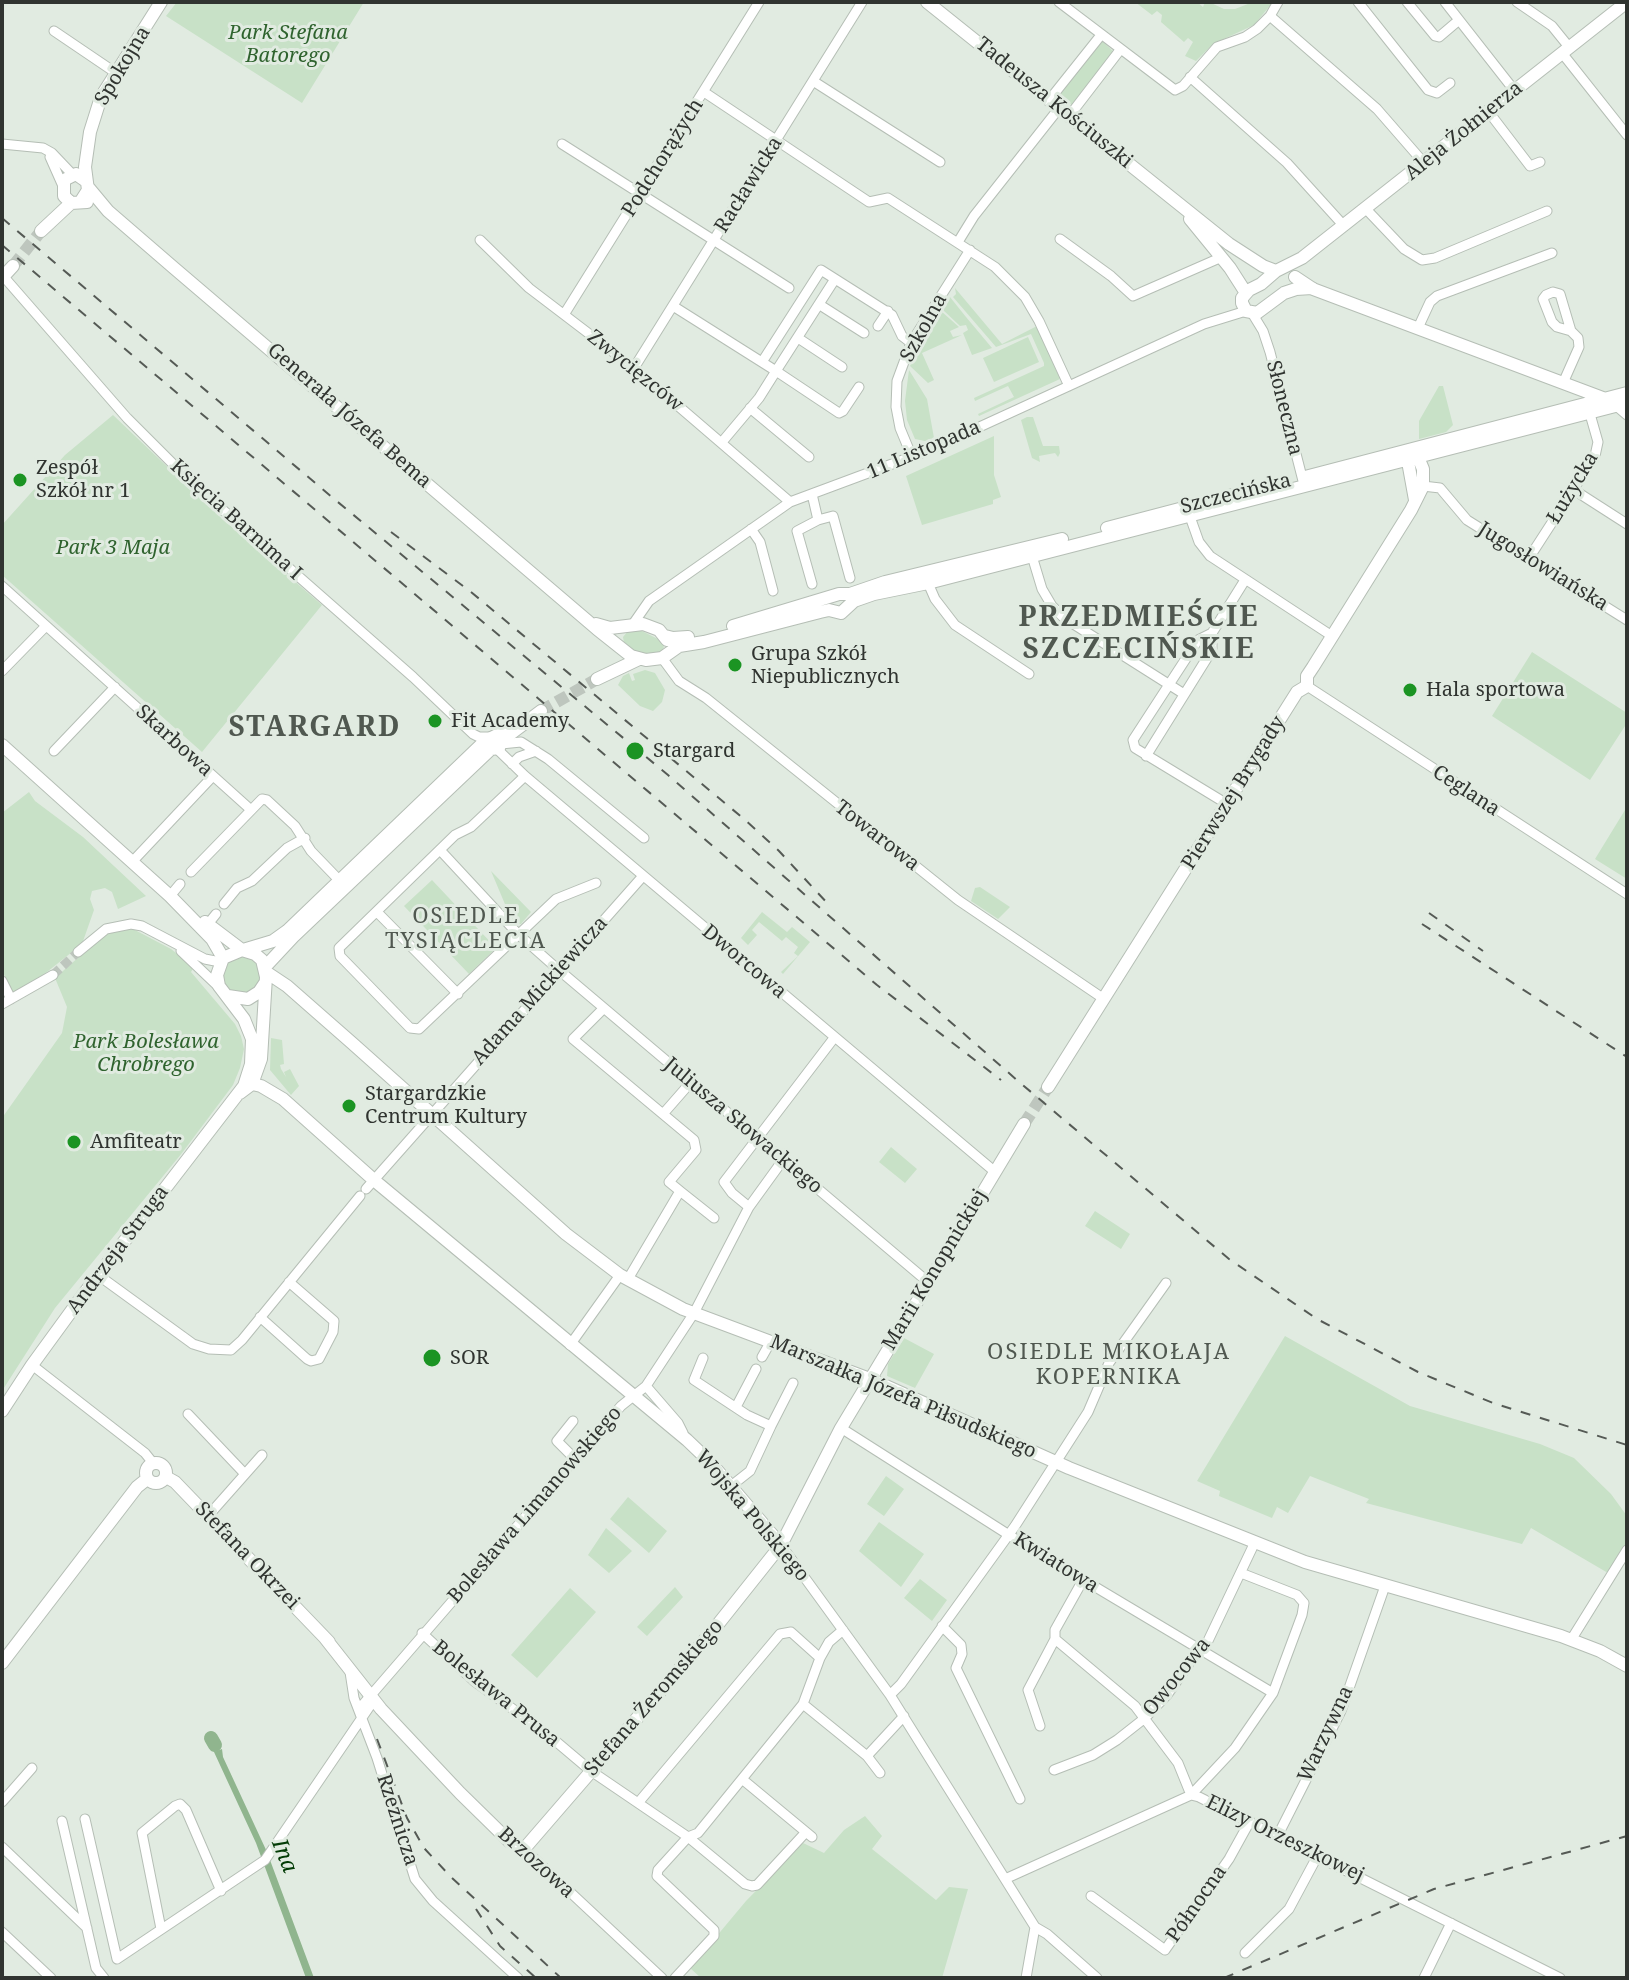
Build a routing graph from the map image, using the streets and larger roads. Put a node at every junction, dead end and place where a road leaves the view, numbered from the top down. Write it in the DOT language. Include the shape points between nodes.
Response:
graph roads {
  1 [pos="161,2"];
  2 [pos="759,2"];
  3 [pos="862,2"];
  4 [pos="927,2"];
  5 [pos="1059,2"];
  6 [pos="1278,2"];
  7 [pos="1358,2"];
  8 [pos="1445,2"];
  9 [pos="1517,2"];
  10 [pos="1409,3"];
  11 [pos="1622,3"];
  12 [pos="1270,16"];
  13 [pos="1459,20"];
  14 [pos="54,31"];
  15 [pos="1101,35"];
  16 [pos="1120,50"];
  17 [pos="1565,50"];
  18 [pos="116,73"];
  19 [pos="1190,77"];
  20 [pos="813,81"];
  21 [pos="1450,83"];
  22 [pos="1514,90"];
  23 [pos="704,92"];
  24 [pos="1060,107"];
  25 [pos="1488,111"];
  26 [pos="1627,135"];
  27 [pos="777,141"];
  28 [pos="2,144"];
  29 [pos="562,144"];
  30 [pos="43,148"];
  31 [pos="940,162"];
  32 [pos="1424,163"];
  33 [pos="1535,164"];
  34 [pos="80,179"];
  35 [pos="62,188"];
  36 [pos="641,195"];
  37 [pos="76,202"];
  38 [pos="1181,206"];
  39 [pos="1366,209"];
  40 [pos="108,211"];
  41 [pos="1547,211"];
  42 [pos="1344,226"];
  43 [pos="1060,239"];
  44 [pos="480,240"];
  45 [pos="714,240"];
  46 [pos="958,242"];
  47 [pos="970,250"];
  48 [pos="1552,253"];
  49 [pos="1222,257"];
  50 [pos="1301,260"];
  51 [pos="6,274"];
  52 [pos="835,279"];
  53 [pos="1293,279"];
  54 [pos="789,288"];
  55 [pos="820,305"];
  56 [pos="1250,305"];
  57 [pos="673,306"];
  58 [pos="888,311"];
  59 [pos="565,313"];
  60 [pos="878,326"];
  61 [pos="1418,328"];
  62 [pos="1571,331"];
  63 [pos="864,333"];
  64 [pos="798,338"];
  65 [pos="911,343"];
  66 [pos="762,362"];
  67 [pos="842,367"];
  68 [pos="634,368"];
  69 [pos="776,371"];
  70 [pos="1563,383"];
  71 [pos="1069,386"];
  72 [pos="859,387"];
  73 [pos="1627,393"];
  74 [pos="1587,403"];
  75 [pos="1619,406"];
  76 [pos="1573,407"];
  77 [pos="750,408"];
  78 [pos="722,442"];
  79 [pos="1416,452"];
  80 [pos="809,457"];
  81 [pos="912,457"];
  82 [pos="1406,460"];
  83 [pos="1303,482"];
  84 [pos="1423,486"];
  85 [pos="1574,490"];
  86 [pos="812,494"];
  87 [pos="1415,500"];
  88 [pos="790,502"];
  89 [pos="1187,512"];
  90 [pos="818,520"];
  91 [pos="1627,524"];
  92 [pos="751,529"];
  93 [pos="1032,556"];
  94 [pos="1529,558"];
  95 [pos="850,578"];
  96 [pos="1245,580"];
  97 [pos="928,583"];
  98 [pos="808,584"];
  99 [pos="2,586"];
  100 [pos="773,591"];
  101 [pos="656,596"];
  102 [pos="843,598"];
  103 [pos="833,611"];
  104 [pos="1627,620"];
  105 [pos="590,621"];
  106 [pos="632,624"];
  107 [pos="46,626"];
  108 [pos="654,627"];
  109 [pos="1212,633"];
  110 [pos="665,636"];
  111 [pos="1332,636"];
  112 [pos="620,646"];
  113 [pos="665,655"];
  114 [pos="639,659"];
  115 [pos="612,670"];
  116 [pos="2,671"];
  117 [pos="1029,674"];
  118 [pos="597,679"];
  119 [pos="1171,685"];
  120 [pos="1307,686"];
  121 [pos="115,687"];
  122 [pos="1184,694"];
  123 [pos="541,711"];
  124 [pos="527,720"];
  125 [pos="495,742"];
  126 [pos="521,742"];
  127 [pos="2,745"];
  128 [pos="54,751"];
  129 [pos="536,751"];
  130 [pos="1146,756"];
  131 [pos="512,764"];
  132 [pos="213,776"];
  133 [pos="525,776"];
  134 [pos="1227,804"];
  135 [pos="250,809"];
  136 [pos="305,838"];
  137 [pos="644,838"];
  138 [pos="440,850"];
  139 [pos="132,862"];
  140 [pos="191,872"];
  141 [pos="643,876"];
  142 [pos="339,880"];
  143 [pos="596,883"];
  144 [pos="180,884"];
  145 [pos="1627,894"];
  146 [pos="170,896"];
  147 [pos="224,904"];
  148 [pos="377,912"];
  149 [pos="518,934"];
  150 [pos="172,943"];
  151 [pos="242,950"];
  152 [pos="78,952"];
  153 [pos="222,960"];
  154 [pos="559,970"];
  155 [pos="265,974"];
  156 [pos="53,975"];
  157 [pos="2,981"];
  158 [pos="224,992"];
  159 [pos="458,994"];
  160 [pos="1104,999"];
  161 [pos="7,1002"];
  162 [pos="604,1008"];
  163 [pos="834,1038"];
  164 [pos="252,1039"];
  165 [pos="260,1064"];
  166 [pos="691,1082"];
  167 [pos="252,1084"];
  168 [pos="1048,1087"];
  169 [pos="240,1093"];
  170 [pos="283,1099"];
  171 [pos="663,1114"];
  172 [pos="432,1115"];
  173 [pos="1024,1124"];
  174 [pos="756,1138"];
  175 [pos="783,1160"];
  176 [pos="994,1171"];
  177 [pos="367,1188"];
  178 [pos="680,1191"];
  179 [pos="749,1207"];
  180 [pos="714,1218"];
  181 [pos="98,1275"];
  182 [pos="624,1277"];
  183 [pos="289,1282"];
  184 [pos="928,1282"];
  185 [pos="1166,1283"];
  186 [pos="694,1313"];
  187 [pos="260,1317"];
  188 [pos="771,1341"];
  189 [pos="570,1345"];
  190 [pos="762,1357"];
  191 [pos="703,1358"];
  192 [pos="32,1365"];
  193 [pos="756,1369"];
  194 [pos="870,1379"];
  195 [pos="793,1383"];
  196 [pos="646,1386"];
  197 [pos="633,1396"];
  198 [pos="736,1407"];
  199 [pos="2,1411"];
  200 [pos="188,1414"];
  201 [pos="573,1421"];
  202 [pos="771,1426"];
  203 [pos="841,1428"];
  204 [pos="687,1440"];
  205 [pos="262,1455"];
  206 [pos="575,1459"];
  207 [pos="1055,1462"];
  208 [pos="153,1463"];
  209 [pos="244,1473"];
  210 [pos="166,1477"];
  211 [pos="147,1479"];
  212 [pos="731,1486"];
  213 [pos="208,1516"];
  214 [pos="1009,1534"];
  215 [pos="1255,1542"];
  216 [pos="781,1545"];
  217 [pos="1627,1550"];
  218 [pos="1241,1573"];
  219 [pos="1083,1580"];
  220 [pos="1385,1586"];
  221 [pos="942,1626"];
  222 [pos="843,1630"];
  223 [pos="422,1633"];
  224 [pos="325,1638"];
  225 [pos="1055,1639"];
  226 [pos="1571,1640"];
  227 [pos="1202,1650"];
  228 [pos="820,1658"];
  229 [pos="2,1663"];
  230 [pos="1627,1666"];
  231 [pos="350,1672"];
  232 [pos="373,1692"];
  233 [pos="1273,1693"];
  234 [pos="890,1695"];
  235 [pos="803,1704"];
  236 [pos="360,1713"];
  237 [pos="904,1716"];
  238 [pos="1145,1718"];
  239 [pos="1040,1726"];
  240 [pos="867,1756"];
  241 [pos="32,1768"];
  242 [pos="1054,1770"];
  243 [pos="591,1771"];
  244 [pos="880,1773"];
  245 [pos="742,1779"];
  246 [pos="1191,1795"];
  247 [pos="1020,1799"];
  248 [pos="2,1802"];
  249 [pos="638,1803"];
  250 [pos="85,1819"];
  251 [pos="62,1821"];
  252 [pos="1250,1821"];
  253 [pos="1278,1835"];
  254 [pos="688,1837"];
  255 [pos="2,1847"];
  256 [pos="524,1849"];
  257 [pos="1318,1855"];
  258 [pos="1005,1879"];
  259 [pos="221,1891"];
  260 [pos="1091,1896"];
  261 [pos="1451,1923"];
  262 [pos="1035,1927"];
  263 [pos="87,1928"];
  264 [pos="161,1929"];
  265 [pos="2,1932"];
  266 [pos="1245,1953"];
  267 [pos="51,1978"];
  268 [pos="104,1978"];
  269 [pos="518,1978"];
  270 [pos="662,1978"];
  271 [pos="675,1978"];
  272 [pos="1026,1978"];
  273 [pos="1097,1978"];
  274 [pos="1424,1978"];
  275 [pos="1559,1978"];
  1 -- 18 [label="street, Spokojna"];
  2 -- 23 [label="street, Podchorążych"];
  3 -- 20 [label="street, Racławicka"];
  4 -- 24 [label="street, Tadeusza Kościuszki"];
  5 -- 15 [label="street"];
  6 -- 12 [label="street"];
  7 -- 21 [label="street" via="1428,90 1437,93"];
  8 -- 13 [label="street"];
  9 -- 17 [label="street" via="1552,26"];
  10 -- 13 [label="street" via="1435,36"];
  11 -- 17 [label="street, Aleja Żołnierza"];
  12 -- 19 [label="street" via="1245,37 1217,47"];
  12 -- 32 [label="street" via="1377,109"];
  13 -- 22 [label="street"];
  14 -- 18 [label="street"];
  15 -- 16 [label="street"];
  15 -- 24 [label="street"];
  16 -- 19 [label="street" via="1170,89 1180,88"];
  16 -- 24 [label="street"];
  17 -- 22 [label="street, Aleja Żołnierza"];
  17 -- 26 [label="street"];
  18 -- 34 [label="street, Spokojna" via="103,91"];
  19 -- 42 [label="street" via="1287,163"];
  20 -- 27 [label="street, Racławicka"];
  20 -- 31 [label="street"];
  22 -- 25 [label="street, Aleja Żołnierza"];
  23 -- 27 [label="street"];
  23 -- 36 [label="street, Podchorążych"];
  24 -- 38 [label="street, Tadeusza Kościuszki"];
  24 -- 46 [label="street"];
  25 -- 32 [label="street, Aleja Żołnierza"];
  25 -- 33 [label="street"];
  27 -- 45 [label="street, Racławicka"];
  27 -- 46 [label="street" via="869,202 888,198"];
  28 -- 30 [label="street"];
  29 -- 36 [label="street"];
  30 -- 34 [label="street"];
  30 -- 35 [label="street"];
  32 -- 39 [label="street, Aleja Żołnierza"];
  34 -- 35 [label="street"];
  34 -- 37 [label="street"];
  34 -- 40 [label="street, Generała Józefa Bema"];
  35 -- 37 [label="street" via="65,199"];
  35 -- 37 [label="street" via="44,227"];
  36 -- 45 [label="street"];
  36 -- 59 [label="street, Podchorążych"];
  37 -- 40 [label="street, Generała Józefa Bema"];
  38 -- 49 [label="street, Tadeusza Kościuszki"];
  38 -- 53 [label="street, Tadeusza Kościuszki" via="1242,254"];
  39 -- 41 [label="street" via="1422,260"];
  39 -- 42 [label="street, Aleja Żołnierza"];
  40 -- 105 [label="street, Generała Józefa Bema"];
  42 -- 50 [label="street, Aleja Żołnierza"];
  43 -- 49 [label="street" via="1133,296"];
  44 -- 59 [label="street, Zwycięzców" via="529,288"];
  45 -- 54 [label="street"];
  45 -- 57 [label="street, Racławicka"];
  46 -- 47 [label="street"];
  47 -- 65 [label="street, Szkolna"];
  47 -- 71 [label="street" via="1025,297"];
  48 -- 61 [label="street" via="1437,296"];
  49 -- 56 [label="street, Tadeusza Kościuszki"];
  50 -- 53 [label="street"];
  50 -- 53 [label="street, Aleja Żołnierza"];
  51 -- 125 [label="street, Księcia Barnima I" via="127,418 191,482 473,734"];
  52 -- 55 [label="street"];
  52 -- 58 [label="street"];
  52 -- 66 [label="street" via="821,270"];
  53 -- 56 [label="street" via="1276,297"];
  53 -- 56 [label="street" via="1266,281"];
  53 -- 61 [label="street, Tadeusza Kościuszki"];
  55 -- 63 [label="street"];
  55 -- 64 [label="street"];
  56 -- 71 [label="street, 11 Listopada"];
  56 -- 83 [label="street, Słoneczna" via="1263,331"];
  57 -- 66 [label="street"];
  57 -- 68 [label="street, Racławicka"];
  58 -- 60 [label="street"];
  58 -- 65 [label="street"];
  59 -- 68 [label="street, Zwycięzców"];
  61 -- 70 [label="street, Tadeusza Kościuszki"];
  62 -- 70 [label="street" via="1579,347"];
  64 -- 67 [label="street"];
  64 -- 69 [label="street"];
  65 -- 81 [label="street, Szkolna" via="897,381 896,407"];
  66 -- 69 [label="street"];
  68 -- 78 [label="street, Zwycięzców"];
  69 -- 72 [label="street" via="839,413"];
  69 -- 77 [label="street"];
  70 -- 74 [label="street, Tadeusza Kościuszki"];
  70 -- 76 [label="street"];
  71 -- 81 [label="street, 11 Listopada"];
  73 -- 75 [label="street, Szczecińska"];
  74 -- 75 [label="street, Tadeusza Kościuszki"];
  74 -- 75 [label="street, Szczecińska"];
  74 -- 76 [label="street, Szczecińska"];
  74 -- 79 [label="street, Szczecińska"];
  74 -- 85 [label="street, Łużycka" via="1597,449"];
  76 -- 79 [label="street, Szczecińska"];
  77 -- 78 [label="street"];
  77 -- 80 [label="street"];
  78 -- 88 [label="street, Zwycięzców"];
  79 -- 82 [label="street"];
  79 -- 83 [label="street, Szczecińska"];
  79 -- 84 [label="street"];
  81 -- 86 [label="street, 11 Listopada"];
  82 -- 83 [label="street, Szczecińska"];
  82 -- 87 [label="street"];
  83 -- 89 [label="street, Szczecińska"];
  84 -- 87 [label="street, Pierwszej Brygady"];
  84 -- 94 [label="street, Jugosłowiańska" via="1440,488 1467,520"];
  85 -- 91 [label="street"];
  85 -- 94 [label="street, Łużycka"];
  86 -- 88 [label="street, 11 Listopada"];
  86 -- 90 [label="street"];
  87 -- 111 [label="street, Pierwszej Brygady"];
  88 -- 92 [label="street, 11 Listopada"];
  89 -- 93 [label="street, Szczecińska"];
  89 -- 96 [label="street" via="1204,550"];
  89 -- 102 [label="street, Szczecińska"];
  90 -- 95 [label="street" via="833,516"];
  90 -- 98 [label="street" via="797,531"];
  92 -- 100 [label="street" via="760,542"];
  92 -- 101 [label="street, 11 Listopada"];
  93 -- 97 [label="street, Szczecińska"];
  93 -- 119 [label="street" via="1042,589 1064,618"];
  94 -- 104 [label="street, Jugosłowiańska"];
  96 -- 109 [label="street"];
  96 -- 111 [label="street"];
  97 -- 102 [label="street, Szczecińska"];
  97 -- 117 [label="street" via="955,625"];
  99 -- 107 [label="street, Skarbowa"];
  101 -- 106 [label="street, 11 Listopada"];
  101 -- 108 [label="street" via="649,612"];
  102 -- 103 [label="street" via="830,605"];
  102 -- 103 [label="street" via="845,612"];
  102 -- 110 [label="street, Szczecińska" via="710,633"];
  103 -- 113 [label="street" via="679,646"];
  105 -- 106 [label="street" via="610,628"];
  105 -- 112 [label="street, Generała Józefa Bema"];
  106 -- 108 [label="street"];
  106 -- 112 [label="street" via="620,633"];
  107 -- 116 [label="street"];
  107 -- 121 [label="street, Skarbowa"];
  108 -- 110 [label="street"];
  109 -- 119 [label="street" via="1198,640"];
  109 -- 122 [label="street" via="1212,650"];
  110 -- 113 [label="street"];
  111 -- 120 [label="street, Pierwszej Brygady" via="1307,676"];
  112 -- 114 [label="street"];
  112 -- 115 [label="street"];
  113 -- 114 [label="street"];
  113 -- 160 [label="street, Towarowa" via="679,681 958,900"];
  114 -- 115 [label="street"];
  115 -- 118 [label="street"];
  119 -- 122 [label="street"];
  119 -- 130 [label="street" via="1133,740"];
  120 -- 134 [label="street, Pierwszej Brygady" via="1297,692"];
  120 -- 145 [label="street, Ceglana"];
  121 -- 128 [label="street"];
  121 -- 132 [label="street, Skarbowa"];
  122 -- 130 [label="street"];
  123 -- 124 [label="street"];
  124 -- 125 [label="street"];
  124 -- 126 [label="street"];
  125 -- 126 [label="street"];
  125 -- 131 [label="street, Dworcowa"];
  125 -- 142 [label="street" via="459,763"];
  125 -- 155 [label="street" via="293,937"];
  126 -- 129 [label="street"];
  127 -- 139 [label="street"];
  129 -- 131 [label="street"];
  129 -- 137 [label="street"];
  130 -- 134 [label="street"];
  131 -- 133 [label="street, Dworcowa"];
  132 -- 135 [label="street, Skarbowa"];
  132 -- 139 [label="street"];
  133 -- 138 [label="street"];
  133 -- 141 [label="street, Dworcowa"];
  134 -- 160 [label="street, Pierwszej Brygady"];
  135 -- 136 [label="street" via="267,800"];
  135 -- 140 [label="street"];
  136 -- 142 [label="street"];
  136 -- 147 [label="street" via="237,888"];
  138 -- 148 [label="street"];
  138 -- 149 [label="street, Juliusza Słowackiego"];
  139 -- 146 [label="street"];
  141 -- 154 [label="street, Adama Mickiewicza"];
  141 -- 163 [label="street, Dworcowa"];
  142 -- 151 [label="street" via="280,936"];
  143 -- 149 [label="street" via="556,899"];
  144 -- 146 [label="street"];
  146 -- 151 [label="street" via="212,919"];
  146 -- 153 [label="street" via="212,939"];
  148 -- 159 [label="street"];
  148 -- 159 [label="street" via="339,948 340,956 410,1028 424,1028"];
  149 -- 154 [label="street, Juliusza Słowackiego"];
  149 -- 159 [label="street"];
  150 -- 152 [label="street" via="142,926 116,925"];
  150 -- 153 [label="street" via="205,959"];
  150 -- 158 [label="street"];
  151 -- 153 [label="street"];
  151 -- 155 [label="street" via="255,954"];
  153 -- 158 [label="street" via="217,975"];
  154 -- 162 [label="street, Juliusza Słowackiego"];
  154 -- 172 [label="street, Adama Mickiewicza"];
  155 -- 158 [label="street" via="259,992 248,999"];
  155 -- 165 [label="street"];
  155 -- 172 [label="street, Marszałka Józefa Piłsudskiego" via="287,986"];
  156 -- 161 [label="street"];
  157 -- 161 [label="street"];
  158 -- 164 [label="street"];
  160 -- 168 [label="street, Pierwszej Brygady"];
  162 -- 166 [label="street, Juliusza Słowackiego"];
  162 -- 171 [label="street" via="573,1039"];
  163 -- 174 [label="street"];
  163 -- 176 [label="street, Dworcowa"];
  164 -- 165 [label="street, Wojska Polskiego"];
  164 -- 169 [label="street, Andrzeja Struga" via="251,1064"];
  165 -- 167 [label="street"];
  165 -- 170 [label="street, Wojska Polskiego"];
  166 -- 171 [label="street"];
  166 -- 174 [label="street, Juliusza Słowackiego"];
  167 -- 169 [label="street, Andrzeja Struga"];
  167 -- 170 [label="street, Wojska Polskiego"];
  169 -- 181 [label="street, Andrzeja Struga"];
  170 -- 177 [label="street, Wojska Polskiego"];
  171 -- 178 [label="street" via="697,1146 669,1182"];
  172 -- 177 [label="street, Adama Mickiewicza"];
  172 -- 182 [label="street, Marszałka Józefa Piłsudskiego" via="566,1234"];
  173 -- 176 [label="street, Marii Konopnickiej"];
  174 -- 175 [label="street, Juliusza Słowackiego"];
  174 -- 179 [label="street" via="724,1182"];
  175 -- 179 [label="street, Bolesława Limanowskiego"];
  175 -- 184 [label="street, Juliusza Słowackiego"];
  176 -- 184 [label="street, Marii Konopnickiej"];
  177 -- 183 [label="street, Adama Mickiewicza"];
  177 -- 189 [label="street, Wojska Polskiego"];
  178 -- 180 [label="street"];
  178 -- 182 [label="street"];
  179 -- 186 [label="street, Bolesława Limanowskiego"];
  181 -- 187 [label="street, Adama Mickiewicza" via="193,1344 209,1349 235,1348"];
  181 -- 192 [label="street, Andrzeja Struga"];
  182 -- 186 [label="street, Marszałka Józefa Piłsudskiego"];
  182 -- 189 [label="street"];
  183 -- 187 [label="street, Adama Mickiewicza"];
  183 -- 187 [label="street" via="334,1321 319,1359 307,1359"];
  184 -- 194 [label="street, Marii Konopnickiej"];
  185 -- 207 [label="street" via="1109,1363 1088,1412"];
  186 -- 188 [label="street, Marszałka Józefa Piłsudskiego"];
  186 -- 196 [label="street, Bolesława Limanowskiego"];
  188 -- 190 [label="street"];
  188 -- 194 [label="street, Marszałka Józefa Piłsudskiego"];
  189 -- 197 [label="street, Wojska Polskiego"];
  191 -- 198 [label="street" via="694,1380"];
  192 -- 199 [label="street, Andrzeja Struga"];
  192 -- 208 [label="street"];
  193 -- 198 [label="street"];
  194 -- 203 [label="street, Marii Konopnickiej"];
  194 -- 207 [label="street, Marszałka Józefa Piłsudskiego"];
  195 -- 202 [label="street"];
  196 -- 197 [label="street, Bolesława Limanowskiego"];
  196 -- 204 [label="street"];
  197 -- 204 [label="street, Wojska Polskiego"];
  197 -- 206 [label="street, Bolesława Limanowskiego"];
  198 -- 202 [label="street"];
  200 -- 209 [label="street"];
  201 -- 206 [label="street" via="557,1441"];
  202 -- 212 [label="street" via="750,1471"];
  203 -- 214 [label="street, Kwiatowa"];
  203 -- 216 [label="street, Marii Konopnickiej"];
  204 -- 212 [label="street, Wojska Polskiego"];
  205 -- 209 [label="street"];
  206 -- 223 [label="street, Bolesława Limanowskiego"];
  207 -- 214 [label="street"];
  207 -- 215 [label="street, Marszałka Józefa Piłsudskiego"];
  208 -- 210 [label="street" via="162,1464"];
  208 -- 211 [label="street"];
  209 -- 213 [label="street"];
  210 -- 211 [label="street" via="157,1484"];
  210 -- 213 [label="street, Stefana Okrzei"];
  211 -- 229 [label="street"];
  212 -- 216 [label="street, Wojska Polskiego"];
  213 -- 224 [label="street, Stefana Okrzei"];
  214 -- 219 [label="street, Kwiatowa"];
  214 -- 221 [label="street"];
  215 -- 218 [label="street, Owocowa"];
  215 -- 220 [label="street, Marszałka Józefa Piłsudskiego"];
  216 -- 222 [label="street, Wojska Polskiego"];
  216 -- 243 [label="street, Stefana Żeromskiego"];
  217 -- 226 [label="street"];
  218 -- 227 [label="street, Owocowa"];
  218 -- 233 [label="street" via="1297,1595 1304,1603"];
  219 -- 225 [label="street"];
  219 -- 227 [label="street, Kwiatowa"];
  220 -- 226 [label="street, Marszałka Józefa Piłsudskiego"];
  220 -- 253 [label="street, Warzywna" via="1341,1711"];
  221 -- 234 [label="street"];
  221 -- 247 [label="street" via="961,1645 956,1668"];
  222 -- 228 [label="street"];
  222 -- 234 [label="street, Wojska Polskiego"];
  223 -- 232 [label="street, Bolesława Limanowskiego"];
  223 -- 243 [label="street, Bolesława Prusa" via="474,1681"];
  224 -- 231 [label="street, Stefana Okrzei"];
  224 -- 232 [label="street, Stefana Okrzei"];
  225 -- 238 [label="street"];
  225 -- 239 [label="street" via="1028,1690"];
  226 -- 230 [label="street, Marszałka Józefa Piłsudskiego"];
  227 -- 233 [label="street, Kwiatowa"];
  227 -- 238 [label="street, Owocowa"];
  228 -- 235 [label="street"];
  228 -- 249 [label="street" via="791,1632 780,1634"];
  231 -- 232 [label="street, Stefana Okrzei"];
  231 -- 236 [label="street, Rzeźnicza"];
  232 -- 236 [label="street, Bolesława Limanowskiego" via="372,1703"];
  232 -- 256 [label="street, Brzozowa" via="381,1709 460,1793"];
  233 -- 246 [label="street" via="1235,1748"];
  234 -- 237 [label="street, Wojska Polskiego"];
  235 -- 240 [label="street"];
  235 -- 245 [label="street"];
  236 -- 259 [label="street, Bolesława Limanowskiego" via="272,1850 258,1867"];
  236 -- 269 [label="street, Rzeźnicza" via="415,1879"];
  237 -- 240 [label="street"];
  237 -- 258 [label="street, Wojska Polskiego"];
  238 -- 242 [label="street, Owocowa" via="1093,1755"];
  238 -- 246 [label="street" via="1178,1763"];
  240 -- 244 [label="street"];
  241 -- 248 [label="street"];
  243 -- 249 [label="street, Bolesława Prusa"];
  243 -- 256 [label="street, Stefana Żeromskiego"];
  245 -- 254 [label="street" via="698,1833"];
  245 -- 254 [label="street, Bolesława Prusa" via="809,1835 752,1886"];
  246 -- 252 [label="street, Elizy Orzeszkowej"];
  246 -- 258 [label="street, Elizy Orzeszkowej"];
  249 -- 254 [label="street, Bolesława Prusa"];
  250 -- 264 [label="street, Bolesława Limanowskiego" via="117,1959"];
  251 -- 263 [label="street"];
  252 -- 253 [label="street, Elizy Orzeszkowej"];
  252 -- 260 [label="street, Północna" via="1165,1950"];
  253 -- 257 [label="street, Elizy Orzeszkowej"];
  254 -- 271 [label="street" via="657,1876 714,1930 714,1936"];
  255 -- 263 [label="street"];
  256 -- 270 [label="street, Brzozowa"];
  257 -- 261 [label="street, Elizy Orzeszkowej"];
  257 -- 266 [label="street" via="1289,1909"];
  258 -- 262 [label="street, Wojska Polskiego"];
  259 -- 264 [label="street, Bolesława Limanowskiego"];
  259 -- 264 [label="street" via="186,1810 175,1806 144,1829 141,1839"];
  261 -- 274 [label="street"];
  261 -- 275 [label="street, Elizy Orzeszkowej"];
  262 -- 272 [label="street"];
  262 -- 273 [label="street, Wojska Polskiego"];
  263 -- 268 [label="street" via="96,1968"];
  265 -- 267 [label="street"];
}
